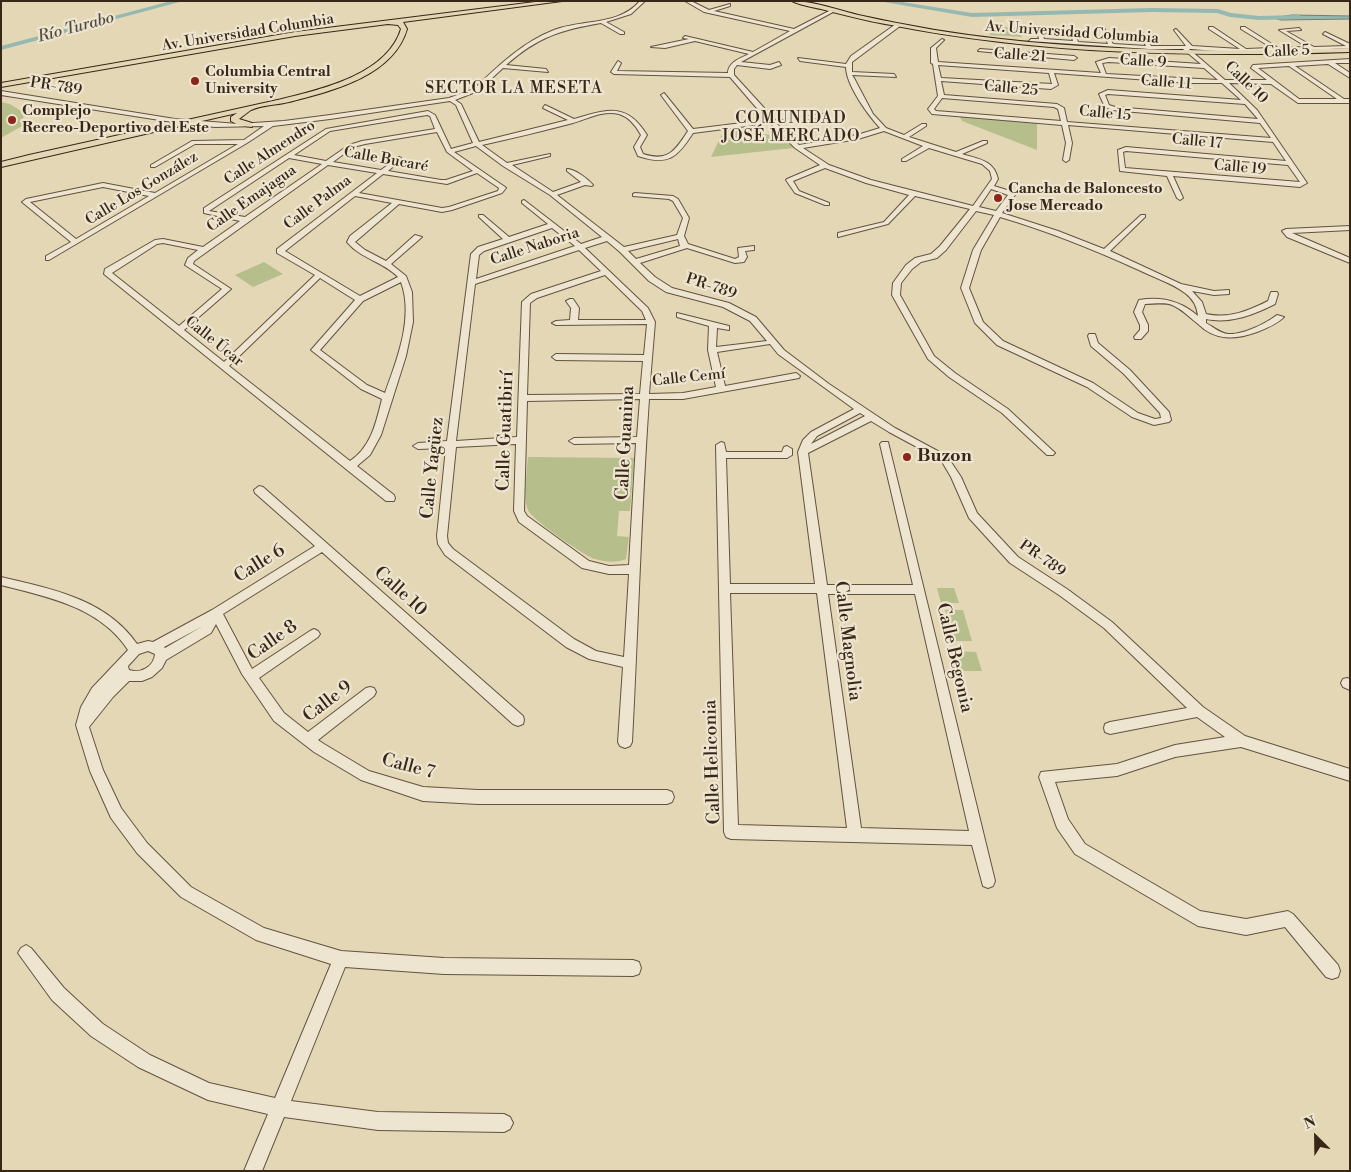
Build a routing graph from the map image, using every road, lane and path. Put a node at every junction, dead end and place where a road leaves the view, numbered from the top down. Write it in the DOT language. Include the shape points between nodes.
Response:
graph roads {
  1 [pos="559,1"];
  2 [pos="643,1"];
  3 [pos="687,1"];
  4 [pos="795,1"];
  5 [pos="728,5"];
  6 [pos="500,9"];
  7 [pos="830,11"];
  8 [pos="709,12"];
  9 [pos="451,14"];
  10 [pos="601,20"];
  11 [pos="898,25"];
  12 [pos="399,26"];
  13 [pos="1038,27"];
  14 [pos="1070,27"];
  15 [pos="1219,28"];
  16 [pos="1243,28"];
  17 [pos="329,29"];
  18 [pos="1104,29"];
  19 [pos="1133,30"];
  20 [pos="1176,30"];
  21 [pos="1299,30"];
  22 [pos="795,31"];
  23 [pos="622,33"];
  24 [pos="1325,33"];
  25 [pos="685,37"];
  26 [pos="695,39"];
  27 [pos="982,39"];
  28 [pos="942,40"];
  29 [pos="1031,40"];
  30 [pos="1042,41"];
  31 [pos="1076,43"];
  32 [pos="765,46"];
  33 [pos="1110,46"];
  34 [pos="652,47"];
  35 [pos="1150,48"];
  36 [pos="1313,48"];
  37 [pos="1350,48"];
  38 [pos="1188,49"];
  39 [pos="779,50"];
  40 [pos="980,50"];
  41 [pos="1246,50"];
  42 [pos="1278,50"];
  43 [pos="752,53"];
  44 [pos="1074,58"];
  45 [pos="800,59"];
  46 [pos="1350,61"];
  47 [pos="1329,62"];
  48 [pos="618,63"];
  49 [pos="736,63"];
  50 [pos="934,63"];
  51 [pos="129,64"];
  52 [pos="778,64"];
  53 [pos="1290,65"];
  54 [pos="502,66"];
  55 [pos="849,66"];
  56 [pos="978,66"];
  57 [pos="1205,66"];
  58 [pos="546,71"];
  59 [pos="1051,71"];
  60 [pos="849,73"];
  61 [pos="731,75"];
  62 [pos="1104,75"];
  63 [pos="894,76"];
  64 [pos="1350,76"];
  65 [pos="1128,77"];
  66 [pos="938,79"];
  67 [pos="1226,82"];
  68 [pos="1270,82"];
  69 [pos="2,88"];
  70 [pos="1135,93"];
  71 [pos="664,95"];
  72 [pos="941,96"];
  73 [pos="451,99"];
  74 [pos="1346,101"];
  75 [pos="1247,102"];
  76 [pos="269,104"];
  77 [pos="545,107"];
  78 [pos="373,110"];
  79 [pos="366,112"];
  80 [pos="827,114"];
  81 [pos="147,116"];
  82 [pos="173,120"];
  83 [pos="378,121"];
  84 [pos="574,121"];
  85 [pos="1261,121"];
  86 [pos="370,122"];
  87 [pos="774,122"];
  88 [pos="185,123"];
  89 [pos="272,124"];
  90 [pos="1065,124"];
  91 [pos="249,125"];
  92 [pos="924,125"];
  93 [pos="142,128"];
  94 [pos="884,129"];
  95 [pos="438,130"];
  96 [pos="691,131"];
  97 [pos="904,137"];
  98 [pos="1274,140"];
  99 [pos="245,142"];
  100 [pos="985,142"];
  101 [pos="476,144"];
  102 [pos="928,146"];
  103 [pos="797,147"];
  104 [pos="449,151"];
  105 [pos="957,154"];
  106 [pos="548,155"];
  107 [pos="288,156"];
  108 [pos="399,159"];
  109 [pos="904,160"];
  110 [pos="1066,160"];
  111 [pos="1,163"];
  112 [pos="327,163"];
  113 [pos="1290,163"];
  114 [pos="505,165"];
  115 [pos="153,166"];
  116 [pos="826,166"];
  117 [pos="569,170"];
  118 [pos="1122,170"];
  119 [pos="478,171"];
  120 [pos="382,172"];
  121 [pos="1169,174"];
  122 [pos="990,187"];
  123 [pos="915,193"];
  124 [pos="353,194"];
  125 [pos="552,194"];
  126 [pos="156,195"];
  127 [pos="635,195"];
  128 [pos="1180,198"];
  129 [pos="398,202"];
  130 [pos="524,202"];
  131 [pos="827,204"];
  132 [pos="975,208"];
  133 [pos="998,214"];
  134 [pos="482,216"];
  135 [pos="1143,216"];
  136 [pos="248,220"];
  137 [pos="554,225"];
  138 [pos="1350,228"];
  139 [pos="841,235"];
  140 [pos="680,236"];
  141 [pos="418,237"];
  142 [pos="607,238"];
  143 [pos="508,240"];
  144 [pos="76,242"];
  145 [pos="684,245"];
  146 [pos="580,247"];
  147 [pos="750,248"];
  148 [pos="204,249"];
  149 [pos="623,250"];
  150 [pos="1106,252"];
  151 [pos="49,258"];
  152 [pos="1350,261"];
  153 [pos="634,262"];
  154 [pos="386,264"];
  155 [pos="606,272"];
  156 [pos="319,274"];
  157 [pos="403,278"];
  158 [pos="470,283"];
  159 [pos="1175,285"];
  160 [pos="1226,292"];
  161 [pos="1274,294"];
  162 [pos="360,299"];
  163 [pos="570,301"];
  164 [pos="680,315"];
  165 [pos="1280,317"];
  166 [pos="1202,320"];
  167 [pos="574,322"];
  168 [pos="651,322"];
  169 [pos="556,323"];
  170 [pos="713,325"];
  171 [pos="726,328"];
  172 [pos="178,331"];
  173 [pos="1092,336"];
  174 [pos="1138,337"];
  175 [pos="766,343"];
  176 [pos="712,350"];
  177 [pos="556,357"];
  178 [pos="647,358"];
  179 [pos="223,366"];
  180 [pos="796,376"];
  181 [pos="721,389"];
  182 [pos="645,396"];
  183 [pos="388,398"];
  184 [pos="523,398"];
  185 [pos="860,409"];
  186 [pos="871,417"];
  187 [pos="522,440"];
  188 [pos="641,440"];
  189 [pos="574,441"];
  190 [pos="885,444"];
  191 [pos="451,445"];
  192 [pos="418,446"];
  193 [pos="787,449"];
  194 [pos="804,452"];
  195 [pos="1050,453"];
  196 [pos="349,466"];
  197 [pos="259,490"];
  198 [pos="390,498"];
  199 [pos="323,546"];
  200 [pos="635,569"];
  201 [pos="1,581"];
  202 [pos="725,588"];
  203 [pos="823,589"];
  204 [pos="920,590"];
  205 [pos="216,613"];
  206 [pos="314,634"];
  207 [pos="135,650"];
  208 [pos="158,651"];
  209 [pos="631,664"];
  210 [pos="124,670"];
  211 [pos="251,677"];
  212 [pos="370,692"];
  213 [pos="1199,711"];
  214 [pos="518,720"];
  215 [pos="1110,728"];
  216 [pos="308,740"];
  217 [pos="1241,741"];
  218 [pos="625,742"];
  219 [pos="1350,775"];
  220 [pos="667,797"];
  221 [pos="855,834"];
  222 [pos="978,838"];
  223 [pos="988,881"];
  224 [pos="26,953"];
  225 [pos="341,958"];
  226 [pos="633,968"];
  227 [pos="1332,971"];
  228 [pos="279,1108"];
  229 [pos="504,1123"];
  230 [pos="253,1171"];
  1 -- 6 [label="main road, Av. Universidad Columbia"];
  2 -- 10 [label="street" via="640,7 620,17"];
  3 -- 8 [label="street"];
  4 -- 7 [label="main road, Av. Universidad Columbia"];
  5 -- 8 [label="street"];
  6 -- 9 [label="main road, Av. Universidad Columbia"];
  6 -- 12 [label="main road, Av. Universidad Columbia"];
  7 -- 11 [label="main road, Av. Universidad Columbia"];
  7 -- 22 [label="street"];
  8 -- 22 [label="street"];
  9 -- 12 [label="main road"];
  9 -- 17 [label="main road, Av. Universidad Columbia"];
  10 -- 23 [label="street"];
  10 -- 54 [label="street" via="552,32 518,51"];
  11 -- 27 [label="main road, Av. Universidad Columbia"];
  11 -- 55 [label="street" via="853,57"];
  12 -- 17 [label="main road"];
  12 -- 51 [label="main road, Av. Universidad Columbia" via="262,41"];
  12 -- 76 [label="main road" via="398,46 378,64 325,88"];
  12 -- 82 [label="main road" via="392,44 382,55 352,74 275,99"];
  13 -- 30 [label="street"];
  14 -- 31 [label="street"];
  15 -- 41 [label="street" via="1208,28"];
  16 -- 42 [label="street"];
  17 -- 51 [label="main road, Av. Universidad Columbia"];
  18 -- 33 [label="street"];
  19 -- 35 [label="street" via="1140,30"];
  20 -- 38 [label="street, Calle 10"];
  21 -- 36 [label="street" via="1281,30"];
  22 -- 32 [label="street"];
  24 -- 37 [label="street"];
  25 -- 26 [label="street"];
  26 -- 34 [label="street"];
  26 -- 43 [label="street"];
  27 -- 38 [label="main road, Av. Universidad Columbia"];
  27 -- 40 [label="street"];
  28 -- 50 [label="street" via="933,48"];
  29 -- 30 [label="street"];
  30 -- 31 [label="street"];
  31 -- 33 [label="street"];
  32 -- 39 [label="street"];
  32 -- 43 [label="street"];
  33 -- 35 [label="street"];
  35 -- 38 [label="street"];
  36 -- 37 [label="street"];
  36 -- 42 [label="street"];
  37 -- 38 [label="main road, Av. Universidad Columbia" via="1258,54"];
  38 -- 41 [label="street"];
  38 -- 57 [label="street, Calle 10"];
  40 -- 44 [label="street"];
  40 -- 56 [label="street"];
  41 -- 42 [label="street"];
  43 -- 49 [label="street"];
  45 -- 55 [label="street"];
  46 -- 47 [label="street, Calle 5"];
  47 -- 53 [label="street, Calle 5"];
  47 -- 64 [label="street"];
  48 -- 61 [label="street" via="614,72"];
  49 -- 52 [label="street" via="770,67"];
  49 -- 61 [label="street"];
  50 -- 56 [label="street, Calle 21"];
  50 -- 66 [label="street"];
  51 -- 69 [label="main road, Av. Universidad Columbia"];
  51 -- 69 [label="main road, Av. Universidad Columbia" via="57,75"];
  53 -- 68 [label="street, Calle 5" via="1252,67"];
  53 -- 74 [label="street"];
  54 -- 58 [label="street"];
  54 -- 73 [label="street" via="476,90"];
  55 -- 60 [label="street"];
  56 -- 59 [label="street, Calle 21"];
  57 -- 62 [label="street, Calle 9" via="1102,61 1099,62"];
  57 -- 67 [label="street, Calle 10"];
  59 -- 62 [label="street, Calle 21"];
  59 -- 66 [label="street" via="1055,85 1051,87"];
  60 -- 63 [label="street"];
  60 -- 94 [label="street" via="871,115"];
  61 -- 87 [label="street"];
  62 -- 65 [label="street, Calle 9"];
  65 -- 67 [label="street, Calle 9"];
  65 -- 70 [label="street"];
  66 -- 72 [label="street"];
  67 -- 68 [label="street, Calle 9"];
  67 -- 75 [label="street, Calle 10"];
  68 -- 74 [label="street, Calle 5" via="1298,101"];
  69 -- 81 [label="street, PR-789 / PR-789"];
  70 -- 75 [label="street, Calle 11"];
  70 -- 85 [label="street, Calle 11" via="1102,92 1110,108"];
  71 -- 96 [label="street"];
  72 -- 90 [label="street, Calle 25" via="1055,105 1061,108"];
  72 -- 90 [label="street, Calle 15" via="931,109 934,113"];
  73 -- 78 [label="street, PR-789 / PR-789"];
  73 -- 101 [label="street, PR-789 / PR-789" via="458,104"];
  75 -- 85 [label="street, Calle 10"];
  76 -- 88 [label="main road"];
  76 -- 91 [label="main road" via="234,119"];
  77 -- 84 [label="street"];
  78 -- 79 [label="street, PR-789 / PR-789"];
  78 -- 83 [label="street"];
  79 -- 86 [label="street"];
  79 -- 89 [label="street, PR-789 / PR-789"];
  80 -- 87 [label="street"];
  81 -- 82 [label="street, PR-789 / PR-789"];
  81 -- 93 [label="main road" via="150,121"];
  82 -- 88 [label="street, PR-789 / PR-789"];
  82 -- 93 [label="main road"];
  83 -- 86 [label="street, Calle Almendro"];
  83 -- 95 [label="street, Calle Almendro" via="430,114"];
  84 -- 96 [label="street" via="614,111 628,115 644,135 637,147 640,154 649,158 666,158 677,153"];
  84 -- 101 [label="street"];
  85 -- 98 [label="street, Calle 10"];
  86 -- 107 [label="street, Calle Almendro" via="328,130"];
  87 -- 96 [label="street"];
  87 -- 103 [label="street"];
  88 -- 91 [label="street, PR-789 / PR-789"];
  88 -- 111 [label="main road"];
  89 -- 91 [label="street, PR-789 / PR-789"];
  89 -- 99 [label="street, Calle Los González"];
  90 -- 98 [label="street, Calle 15"];
  90 -- 110 [label="street" via="1069,143"];
  92 -- 97 [label="street"];
  93 -- 111 [label="main road"];
  94 -- 97 [label="street"];
  94 -- 103 [label="street" via="858,137"];
  95 -- 104 [label="street, Calle Almendro"];
  95 -- 112 [label="street, Calle Emajagua" via="358,144"];
  97 -- 102 [label="street"];
  98 -- 113 [label="street, Calle 19"];
  99 -- 115 [label="street" via="194,142"];
  99 -- 126 [label="street, Calle Los González"];
  100 -- 105 [label="street"];
  101 -- 104 [label="street"];
  101 -- 114 [label="street, PR-789 / PR-789"];
  102 -- 105 [label="street"];
  102 -- 109 [label="street"];
  103 -- 116 [label="street"];
  104 -- 119 [label="street, Calle Almendro"];
  105 -- 122 [label="street" via="984,163 993,170 995,179"];
  106 -- 114 [label="street"];
  107 -- 112 [label="street, Calle Bucaré"];
  107 -- 136 [label="street, Calle Almendro" via="206,209 206,212"];
  108 -- 120 [label="street, Calle Palma"];
  112 -- 120 [label="street, Calle Bucaré"];
  112 -- 136 [label="street, Calle Emajagua"];
  113 -- 118 [label="street, Calle 17" via="1126,149 1120,151"];
  113 -- 121 [label="street, Calle 19" via="1304,183"];
  114 -- 125 [label="street, PR-789 / PR-789"];
  116 -- 123 [label="street" via="863,180"];
  116 -- 131 [label="street" via="789,180 797,192"];
  117 -- 125 [label="street" via="590,184"];
  118 -- 121 [label="street, Calle 19"];
  119 -- 120 [label="street, Calle Bucaré" via="442,182"];
  119 -- 129 [label="street, Calle Almendro" via="502,186 503,190 442,210"];
  120 -- 124 [label="street, Calle Palma"];
  121 -- 128 [label="street"];
  122 -- 132 [label="street"];
  122 -- 133 [label="street" via="1012,195"];
  123 -- 132 [label="street"];
  123 -- 139 [label="street" via="886,223"];
  124 -- 129 [label="street, Calle Almendro"];
  124 -- 156 [label="street, Calle Palma" via="280,251"];
  125 -- 142 [label="street, PR-789 / PR-789"];
  126 -- 144 [label="street, Calle Los González"];
  126 -- 144 [label="street" via="102,185 26,200"];
  127 -- 140 [label="street" via="676,200 686,218"];
  129 -- 154 [label="street" via="351,242"];
  130 -- 137 [label="street"];
  132 -- 133 [label="street"];
  132 -- 195 [label="street" via="943,248 934,256 918,260 909,267 897,283 896,295 931,357 1005,411"];
  133 -- 150 [label="street" via="1052,229"];
  133 -- 173 [label="street" via="977,250 965,288 979,322 1000,343 1090,385 1135,415 1154,422 1166,420 1164,412 1127,372 1094,344"];
  134 -- 143 [label="street"];
  135 -- 150 [label="street"];
  136 -- 148 [label="street, Calle Emajagua"];
  137 -- 143 [label="street, Calle Yagüez"];
  137 -- 146 [label="street"];
  138 -- 152 [label="street" via="1286,231"];
  140 -- 145 [label="street"];
  140 -- 149 [label="street"];
  141 -- 154 [label="street"];
  142 -- 146 [label="street, Calle Naboria"];
  142 -- 149 [label="street, PR-789 / PR-789"];
  143 -- 158 [label="street, Calle Yagüez" via="475,254"];
  144 -- 151 [label="street, Calle Los González"];
  145 -- 147 [label="street" via="735,261 743,257 742,250"];
  145 -- 153 [label="street" via="683,248"];
  146 -- 155 [label="street"];
  146 -- 158 [label="street, Calle Naboria"];
  148 -- 172 [label="street, Calle Emajagua" via="189,265 227,290"];
  148 -- 172 [label="street, Calle Úcar" via="155,242 108,270 108,274"];
  149 -- 153 [label="street, PR-789 / PR-789"];
  150 -- 159 [label="street"];
  153 -- 185 [label="street, PR-789 / PR-789" via="669,290 726,305 753,319 781,352"];
  154 -- 157 [label="street"];
  155 -- 168 [label="street" via="644,310"];
  155 -- 184 [label="street, Calle Guatibirí" via="534,296 526,302"];
  156 -- 162 [label="street, Calle Palma"];
  156 -- 179 [label="street"];
  157 -- 162 [label="street"];
  157 -- 183 [label="street" via="410,309"];
  158 -- 191 [label="street, Calle Yagüez"];
  159 -- 160 [label="street" via="1214,293"];
  159 -- 166 [label="street" via="1198,302"];
  161 -- 166 [label="street" via="1272,302 1249,314 1224,320"];
  162 -- 183 [label="street" via="315,350 364,387"];
  163 -- 167 [label="street" via="575,308"];
  164 -- 170 [label="street"];
  165 -- 166 [label="street" via="1274,323 1232,336 1215,333"];
  166 -- 174 [label="street" via="1186,308 1164,300 1142,302 1138,312 1144,331"];
  167 -- 168 [label="street"];
  167 -- 169 [label="street"];
  168 -- 178 [label="street, Calle Guanina"];
  170 -- 171 [label="street"];
  170 -- 176 [label="street"];
  172 -- 179 [label="street, Calle Úcar"];
  175 -- 176 [label="street"];
  176 -- 181 [label="street"];
  177 -- 178 [label="street"];
  178 -- 182 [label="street, Calle Guanina"];
  179 -- 196 [label="street, Calle Úcar"];
  180 -- 181 [label="street, Calle Cemí"];
  181 -- 182 [label="street, Calle Cemí" via="683,396"];
  182 -- 184 [label="street, Calle Cemí"];
  182 -- 188 [label="street, Calle Guanina"];
  183 -- 196 [label="street" via="371,447 361,460"];
  184 -- 187 [label="street, Calle Guatibirí"];
  185 -- 186 [label="street, PR-789 / PR-789"];
  185 -- 194 [label="street" via="814,434"];
  186 -- 194 [label="street"];
  186 -- 213 [label="street, PR-789 / PR-789" via="944,458 973,515 1014,560 1108,625"];
  187 -- 191 [label="street"];
  187 -- 200 [label="street, Calle Guatibirí" via="519,511 523,519 586,565 609,570"];
  188 -- 189 [label="street"];
  188 -- 200 [label="street, Calle Guanina"];
  190 -- 204 [label="street, Calle Begonia"];
  191 -- 192 [label="street"];
  191 -- 209 [label="street, Calle Yagüez" via="442,536 449,552 570,644 593,655"];
  193 -- 202 [label="street, Calle Heliconia" via="787,455 721,450"];
  194 -- 203 [label="street, Calle Magnolia"];
  196 -- 198 [label="street, Calle Úcar"];
  197 -- 199 [label="street, Calle 10"];
  199 -- 205 [label="street, Calle 6"];
  199 -- 214 [label="street, Calle 10"];
  200 -- 209 [label="street, Calle Guanina"];
  201 -- 207 [label="street" via="56,594 92,609 122,632"];
  202 -- 203 [label="street"];
  202 -- 221 [label="street, Calle Heliconia" via="731,832"];
  203 -- 204 [label="street"];
  203 -- 221 [label="street, Calle Magnolia"];
  204 -- 222 [label="street, Calle Begonia"];
  205 -- 208 [label="street, Calle 6" via="207,630"];
  205 -- 211 [label="street, Calle 7"];
  206 -- 211 [label="street, Calle 8"];
  207 -- 208 [label="street"];
  207 -- 210 [label="street"];
  208 -- 210 [label="street" via="156,666 145,675 138,677"];
  209 -- 218 [label="street, Calle Guanina"];
  210 -- 225 [label="street" via="106,680 96,700 84,712 82,725 116,814 142,848 186,892 261,934"];
  211 -- 216 [label="street, Calle 7" via="279,717"];
  212 -- 216 [label="street, Calle 9"];
  213 -- 215 [label="street"];
  213 -- 217 [label="street, PR-789 / PR-789"];
  216 -- 220 [label="street, Calle 7" via="366,776 423,794"];
  217 -- 219 [label="street, PR-789 / PR-789"];
  217 -- 227 [label="street" via="1175,751 1117,770 1046,778 1062,823 1080,849 1198,918 1246,927 1288,919"];
  221 -- 222 [label="street, Calle Heliconia"];
  222 -- 223 [label="street, Calle Begonia"];
  224 -- 228 [label="street" via="58,994 97,1030 144,1061 208,1091"];
  225 -- 226 [label="street" via="444,966"];
  225 -- 228 [label="street"];
  228 -- 229 [label="street" via="378,1121"];
  228 -- 230 [label="street"];
}
